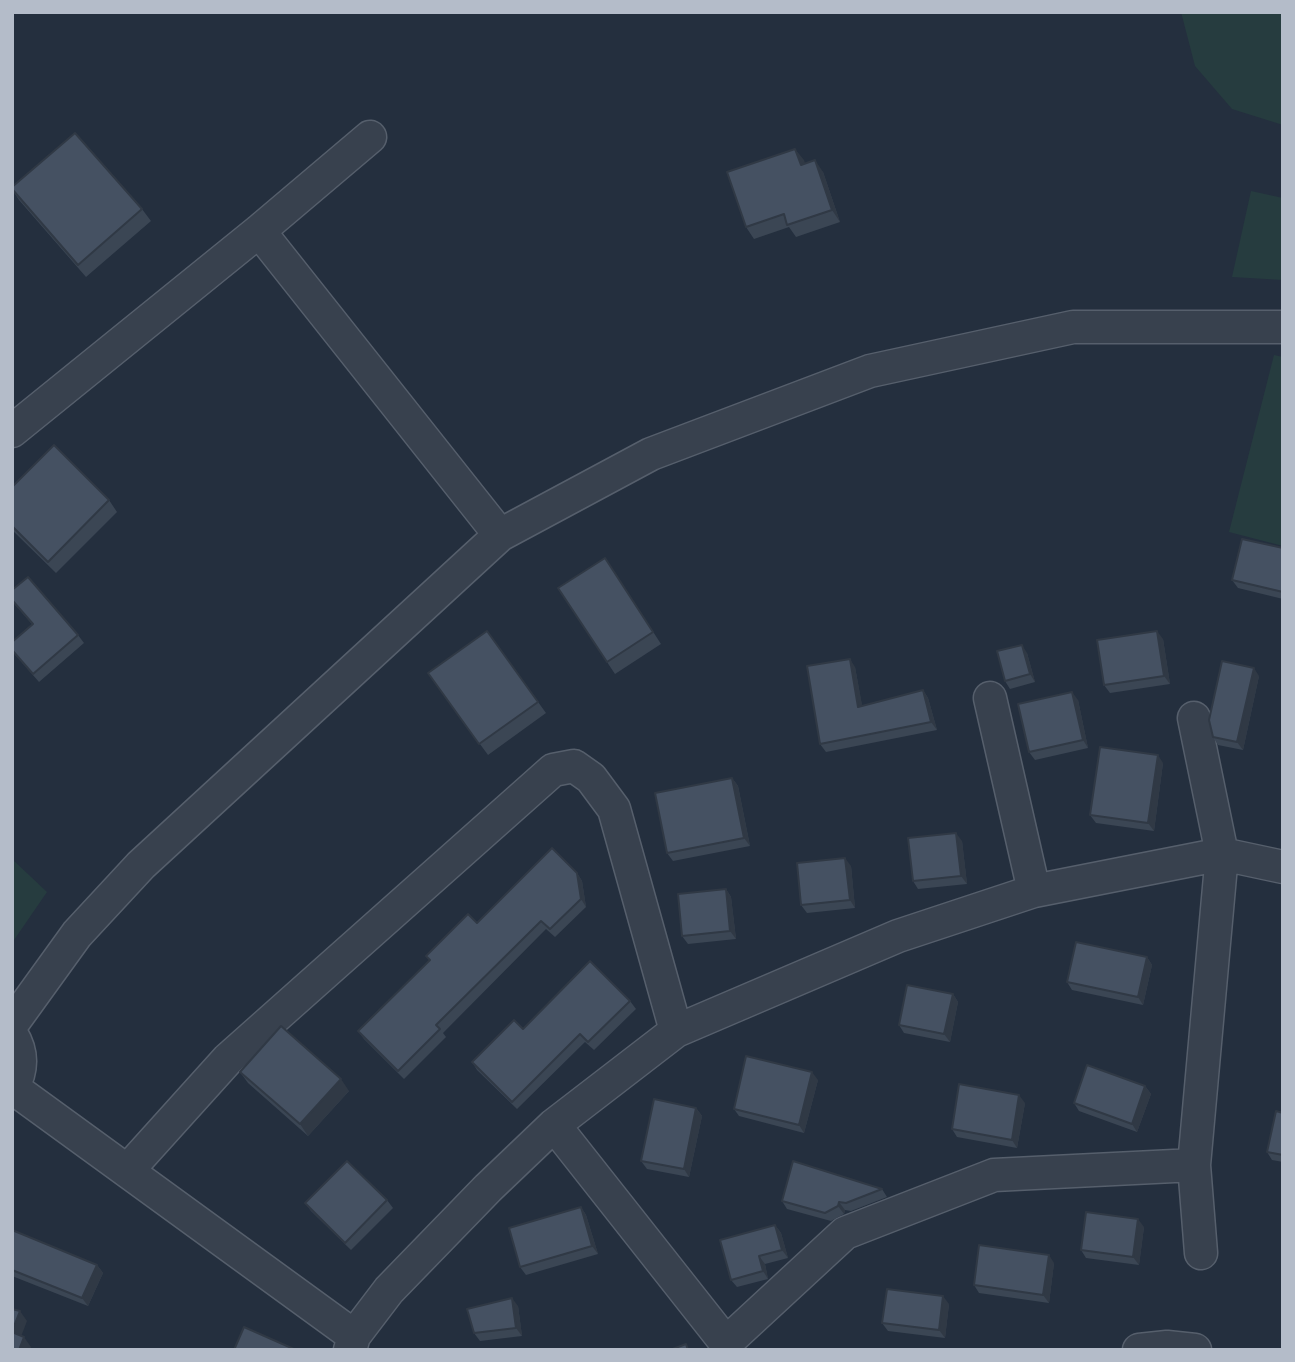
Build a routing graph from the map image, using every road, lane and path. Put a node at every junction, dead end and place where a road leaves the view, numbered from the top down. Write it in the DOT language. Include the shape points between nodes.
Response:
graph roads {
  1 [pos="370,137"];
  2 [pos="259,231"];
  3 [pos="1283,327"];
  4 [pos="12,431"];
  5 [pos="500,536"];
  6 [pos="990,698"];
  7 [pos="1194,718"];
  8 [pos="1222,854"];
  9 [pos="1283,867"];
  10 [pos="1034,891"];
  11 [pos="12,1024"];
  12 [pos="676,1031"];
  13 [pos="12,1035"];
  14 [pos="13,1089"];
  15 [pos="554,1125"];
  16 [pos="1194,1165"];
  17 [pos="127,1171"];
  18 [pos="1201,1253"];
  19 [pos="352,1343"];
  20 [pos="1139,1350"];
  21 [pos="1195,1350"];
  1 -- 2 [label="street"];
  2 -- 4 [label="street"];
  2 -- 5 [label="street"];
  3 -- 5 [label="street" via="1073,327 870,371 650,454"];
  5 -- 11 [label="street" via="141,865 77,934"];
  6 -- 10 [label="street"];
  7 -- 8 [label="street"];
  8 -- 9 [label="street"];
  8 -- 10 [label="street"];
  8 -- 16 [label="street"];
  10 -- 12 [label="street" via="898,936"];
  12 -- 15 [label="street"];
  12 -- 17 [label="street" via="614,809 591,778 574,766 553,770 228,1059"];
  13 -- 14 [label="street" via="21,1058"];
  14 -- 17 [label="street"];
  15 -- 16 [label="street" via="726,1343 845,1233 994,1175"];
  15 -- 19 [label="street" via="389,1290"];
  16 -- 18 [label="street"];
  17 -- 19 [label="street"];
  20 -- 21 [label="street"];
}
